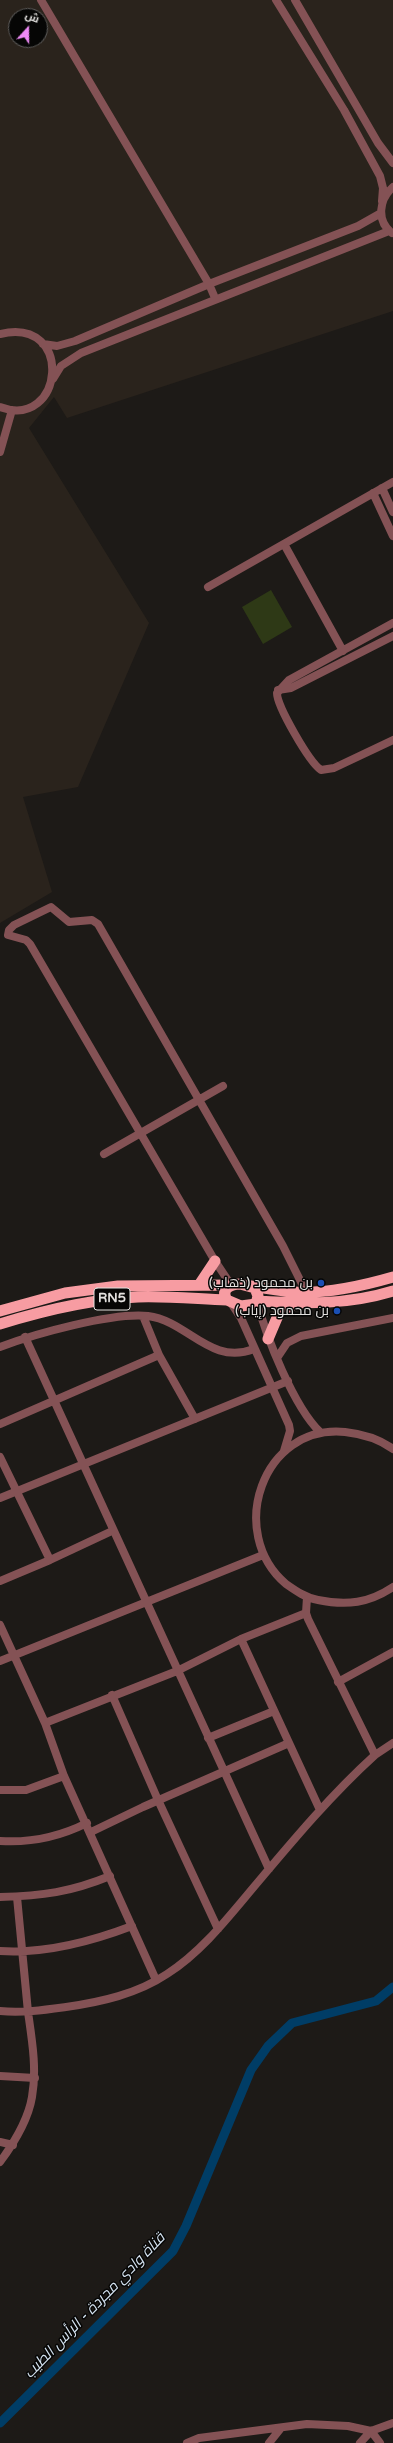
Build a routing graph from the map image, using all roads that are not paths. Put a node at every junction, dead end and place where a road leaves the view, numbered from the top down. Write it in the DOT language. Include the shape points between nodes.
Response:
graph roads {
  1 [pos="41,0"];
  2 [pos="276,0"];
  3 [pos="295,0"];
  4 [pos="325,51"];
  5 [pos="312,58"];
  6 [pos="355,103"];
  7 [pos="344,110"];
  8 [pos="393,163"];
  9 [pos="393,187"];
  10 [pos="382,202"];
  11 [pos="381,213"];
  12 [pos="391,233"];
  13 [pos="209,284"];
  14 [pos="215,298"];
  15 [pos="0,326"];
  16 [pos="10,332"];
  17 [pos="0,334"];
  18 [pos="43,344"];
  19 [pos="53,378"];
  20 [pos="0,407"];
  21 [pos="12,410"];
  22 [pos="0,452"];
  23 [pos="393,482"];
  24 [pos="382,488"];
  25 [pos="373,494"];
  26 [pos="393,512"];
  27 [pos="393,536"];
  28 [pos="284,544"];
  29 [pos="208,587"];
  30 [pos="393,623"];
  31 [pos="393,636"];
  32 [pos="343,650"];
  33 [pos="278,690"];
  34 [pos="393,740"];
  35 [pos="223,1086"];
  36 [pos="199,1099"];
  37 [pos="140,1133"];
  38 [pos="104,1154"];
  39 [pos="214,1261"];
  40 [pos="393,1277"];
  41 [pos="199,1285"];
  42 [pos="232,1285"];
  43 [pos="251,1286"];
  44 [pos="393,1291"];
  45 [pos="306,1292"];
  46 [pos="257,1301"];
  47 [pos="229,1302"];
  48 [pos="296,1304"];
  49 [pos="0,1311"];
  50 [pos="143,1316"];
  51 [pos="393,1318"];
  52 [pos="0,1324"];
  53 [pos="25,1337"];
  54 [pos="268,1339"];
  55 [pos="0,1347"];
  56 [pos="254,1349"];
  57 [pos="159,1355"];
  58 [pos="277,1358"];
  59 [pos="288,1381"];
  60 [pos="273,1388"];
  61 [pos="54,1402"];
  62 [pos="195,1419"];
  63 [pos="0,1424"];
  64 [pos="320,1432"];
  65 [pos="393,1449"];
  66 [pos="284,1451"];
  67 [pos="0,1457"];
  68 [pos="82,1466"];
  69 [pos="17,1491"];
  70 [pos="0,1498"];
  71 [pos="112,1531"];
  72 [pos="263,1555"];
  73 [pos="50,1560"];
  74 [pos="0,1581"];
  75 [pos="393,1587"];
  76 [pos="307,1597"];
  77 [pos="146,1604"];
  78 [pos="306,1613"];
  79 [pos="0,1625"];
  80 [pos="242,1639"];
  81 [pos="393,1652"];
  82 [pos="15,1656"];
  83 [pos="0,1661"];
  84 [pos="176,1671"];
  85 [pos="338,1682"];
  86 [pos="112,1695"];
  87 [pos="274,1711"];
  88 [pos="45,1723"];
  89 [pos="208,1738"];
  90 [pos="393,1743"];
  91 [pos="289,1744"];
  92 [pos="375,1755"];
  93 [pos="223,1773"];
  94 [pos="64,1776"];
  95 [pos="0,1790"];
  96 [pos="158,1800"];
  97 [pos="320,1810"];
  98 [pos="87,1823"];
  99 [pos="91,1832"];
  100 [pos="0,1841"];
  101 [pos="269,1869"];
  102 [pos="110,1876"];
  103 [pos="17,1897"];
  104 [pos="0,1898"];
  105 [pos="132,1926"];
  106 [pos="218,1929"];
  107 [pos="0,1951"];
  108 [pos="22,1953"];
  109 [pos="156,1980"];
  110 [pos="0,2011"];
  111 [pos="28,2012"];
  112 [pos="0,2076"];
  113 [pos="35,2078"];
  114 [pos="0,2142"];
  115 [pos="13,2144"];
  116 [pos="0,2162"];
  117 [pos="393,2423"];
  118 [pos="281,2428"];
  119 [pos="371,2431"];
  120 [pos="187,2443"];
  121 [pos="269,2443"];
  122 [pos="360,2443"];
  123 [pos="380,2443"];
  1 -- 13 [label="street"];
  2 -- 5 [label="street"];
  3 -- 4 [label="street"];
  4 -- 5 [label="street"];
  4 -- 6 [label="street"];
  5 -- 7 [label="street"];
  6 -- 7 [label="street"];
  6 -- 8 [label="street"];
  7 -- 10 [label="street" via="380,176 383,188"];
  9 -- 10 [label="street"];
  10 -- 11 [label="street"];
  11 -- 12 [label="street"];
  11 -- 13 [label="street" via="358,226"];
  12 -- 14 [label="street"];
  13 -- 14 [label="street"];
  13 -- 18 [label="street" via="75,341 57,346"];
  14 -- 19 [label="street" via="81,353 62,366"];
  15 -- 16 [label="street"];
  16 -- 17 [label="street"];
  16 -- 18 [label="street" via="28,334"];
  18 -- 19 [label="street" via="52,360"];
  19 -- 21 [label="street" via="43,398 23,409"];
  20 -- 21 [label="street"];
  21 -- 22 [label="street"];
  23 -- 24 [label="street"];
  24 -- 25 [label="street"];
  24 -- 26 [label="street"];
  25 -- 27 [label="street"];
  25 -- 28 [label="street"];
  28 -- 29 [label="street"];
  28 -- 32 [label="street"];
  30 -- 32 [label="street"];
  31 -- 33 [label="street" via="291,688"];
  32 -- 33 [label="street" via="289,680"];
  33 -- 34 [label="street" via="277,696 281,707 314,763 321,770 334,768"];
  35 -- 36 [label="street"];
  36 -- 37 [label="street"];
  36 -- 37 [label="street" via="95,921 69,922 51,907 14,925 8,935 26,940 30,944"];
  36 -- 45 [label="street" via="284,1246"];
  37 -- 38 [label="street"];
  37 -- 39 [label="street"];
  39 -- 41 [label="highway"];
  39 -- 42 [label="street"];
  40 -- 45 [label="highway, RN5" via="333,1290"];
  41 -- 42 [label="highway, RN5"];
  41 -- 49 [label="highway, RN5" via="86,1289"];
  42 -- 43 [label="highway, RN5"];
  42 -- 47 [label="highway" via="225,1291"];
  43 -- 45 [label="highway, RN5"];
  43 -- 46 [label="highway" via="258,1293"];
  44 -- 48 [label="highway, RN5" via="349,1301"];
  46 -- 47 [label="highway, RN5" via="254,1305 245,1306"];
  46 -- 48 [label="highway, RN5"];
  46 -- 54 [label="street"];
  47 -- 52 [label="highway, RN5" via="138,1297 100,1300"];
  47 -- 56 [label="street" via="241,1318"];
  48 -- 54 [label="highway" via="279,1312"];
  50 -- 53 [label="street" via="116,1317"];
  50 -- 56 [label="street" via="170,1324 216,1350 237,1354"];
  50 -- 57 [label="street"];
  51 -- 58 [label="street" via="301,1336 287,1343"];
  53 -- 55 [label="street"];
  53 -- 61 [label="street"];
  54 -- 58 [label="street"];
  56 -- 60 [label="street"];
  57 -- 61 [label="street"];
  57 -- 62 [label="street"];
  58 -- 59 [label="street"];
  59 -- 60 [label="street"];
  59 -- 64 [label="street" via="307,1418"];
  60 -- 62 [label="street"];
  60 -- 66 [label="street" via="289,1425 290,1431"];
  61 -- 63 [label="street"];
  61 -- 68 [label="street"];
  62 -- 68 [label="street"];
  64 -- 65 [label="street" via="361,1434 383,1442"];
  64 -- 66 [label="street" via="308,1435"];
  66 -- 72 [label="street" via="261,1484 257,1504 257,1530"];
  67 -- 69 [label="street"];
  68 -- 69 [label="street"];
  68 -- 71 [label="street"];
  69 -- 70 [label="street"];
  69 -- 73 [label="street"];
  71 -- 73 [label="street"];
  71 -- 77 [label="street"];
  72 -- 76 [label="street" via="275,1574 296,1592"];
  72 -- 77 [label="street"];
  73 -- 74 [label="street"];
  75 -- 76 [label="street" via="381,1595 350,1604 336,1604"];
  76 -- 78 [label="street"];
  77 -- 82 [label="street"];
  77 -- 84 [label="street"];
  78 -- 80 [label="street"];
  78 -- 85 [label="street"];
  79 -- 82 [label="street"];
  80 -- 84 [label="street"];
  80 -- 87 [label="street"];
  81 -- 85 [label="street"];
  82 -- 83 [label="street"];
  82 -- 88 [label="street"];
  84 -- 86 [label="street"];
  84 -- 89 [label="street"];
  85 -- 92 [label="street"];
  86 -- 88 [label="street"];
  86 -- 96 [label="street"];
  87 -- 89 [label="street"];
  87 -- 91 [label="street"];
  88 -- 94 [label="street"];
  89 -- 93 [label="street"];
  90 -- 92 [label="street"];
  91 -- 93 [label="street"];
  91 -- 97 [label="street"];
  92 -- 97 [label="street" via="349,1778"];
  93 -- 96 [label="street"];
  93 -- 101 [label="street"];
  94 -- 95 [label="street" via="26,1790"];
  94 -- 98 [label="street"];
  96 -- 99 [label="street"];
  96 -- 106 [label="street"];
  97 -- 101 [label="street"];
  98 -- 99 [label="street"];
  98 -- 100 [label="street" via="63,1835 47,1839"];
  99 -- 102 [label="street"];
  101 -- 106 [label="street"];
  102 -- 103 [label="street" via="56,1894"];
  102 -- 105 [label="street"];
  103 -- 104 [label="street"];
  103 -- 108 [label="street"];
  105 -- 108 [label="street" via="100,1938"];
  105 -- 109 [label="street"];
  106 -- 109 [label="street" via="190,1956"];
  107 -- 108 [label="street"];
  108 -- 111 [label="street"];
  109 -- 111 [label="street" via="108,1999"];
  110 -- 111 [label="street"];
  111 -- 113 [label="street"];
  112 -- 113 [label="street"];
  113 -- 115 [label="street" via="32,2099"];
  114 -- 115 [label="street"];
  115 -- 116 [label="street"];
  117 -- 119 [label="street"];
  118 -- 119 [label="street" via="316,2424 360,2427"];
  118 -- 120 [label="street" via="199,2438"];
  118 -- 121 [label="street"];
  119 -- 122 [label="street"];
  119 -- 123 [label="street"];
}
